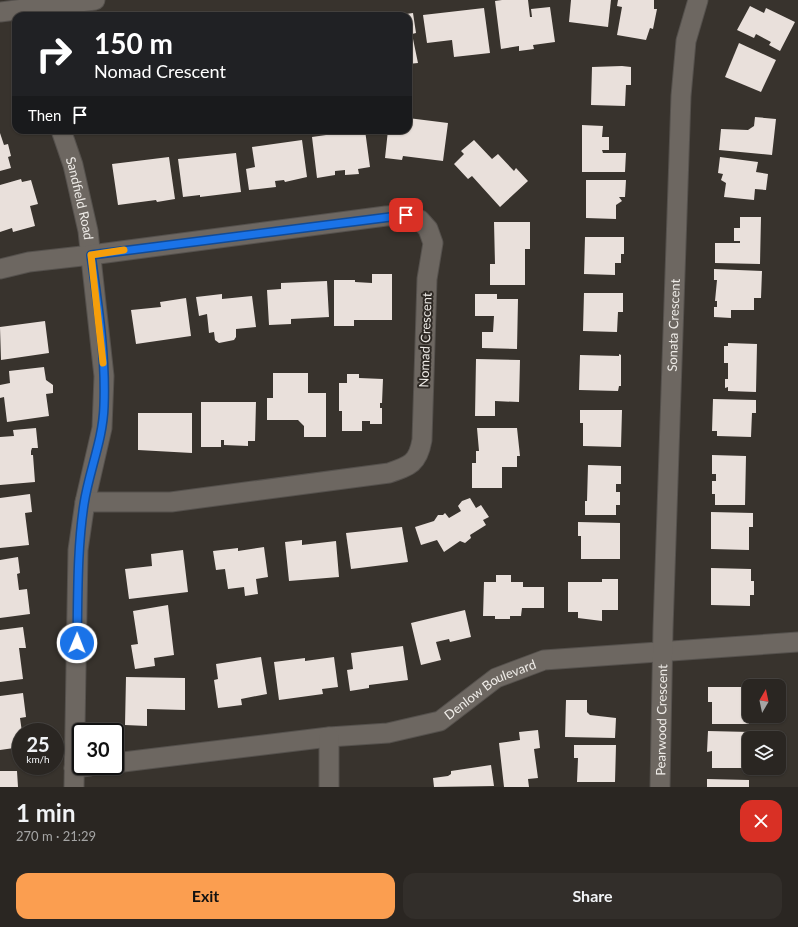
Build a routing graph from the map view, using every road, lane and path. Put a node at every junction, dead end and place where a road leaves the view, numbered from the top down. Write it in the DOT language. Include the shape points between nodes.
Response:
graph roads {
  1 [pos="95,0"];
  2 [pos="698,0"];
  3 [pos="10,11"];
  4 [pos="62,134"];
  5 [pos="91,255"];
  6 [pos="0,269"];
  7 [pos="85,502"];
  8 [pos="798,642"];
  9 [pos="662,652"];
  10 [pos="81,723"];
  11 [pos="329,737"];
  12 [pos="124,762"];
  13 [pos="79,775"];
  14 [pos="74,787"];
  15 [pos="328,787"];
  16 [pos="660,787"];
  1 -- 3 [label="street"];
  2 -- 9 [label="street, Sonata Crescent" via="686,42 681,96"];
  4 -- 5 [label="street, Sandfield Road" via="73,165"];
  5 -- 6 [label="street, Nomad Crescent" via="29,262"];
  5 -- 7 [label="street, Sandfield Road" via="104,376 104,407 99,448"];
  5 -- 7 [label="street, Nomad Crescent" via="406,215 420,220 428,229 433,243 427,279 422,440 419,454 407,467 389,473 171,502"];
  7 -- 10 [label="street, Sandfield Road" via="78,550"];
  8 -- 9 [label="street, Denlow Boulevard"];
  9 -- 11 [label="street, Denlow Boulevard" via="544,660 496,678 440,721 388,733"];
  9 -- 16 [label="street, Pearwood Crescent"];
  11 -- 12 [label="street, Denlow Boulevard"];
  11 -- 15 [label="street"];
  13 -- 14 [label="street, Sandfield Road"];
}
